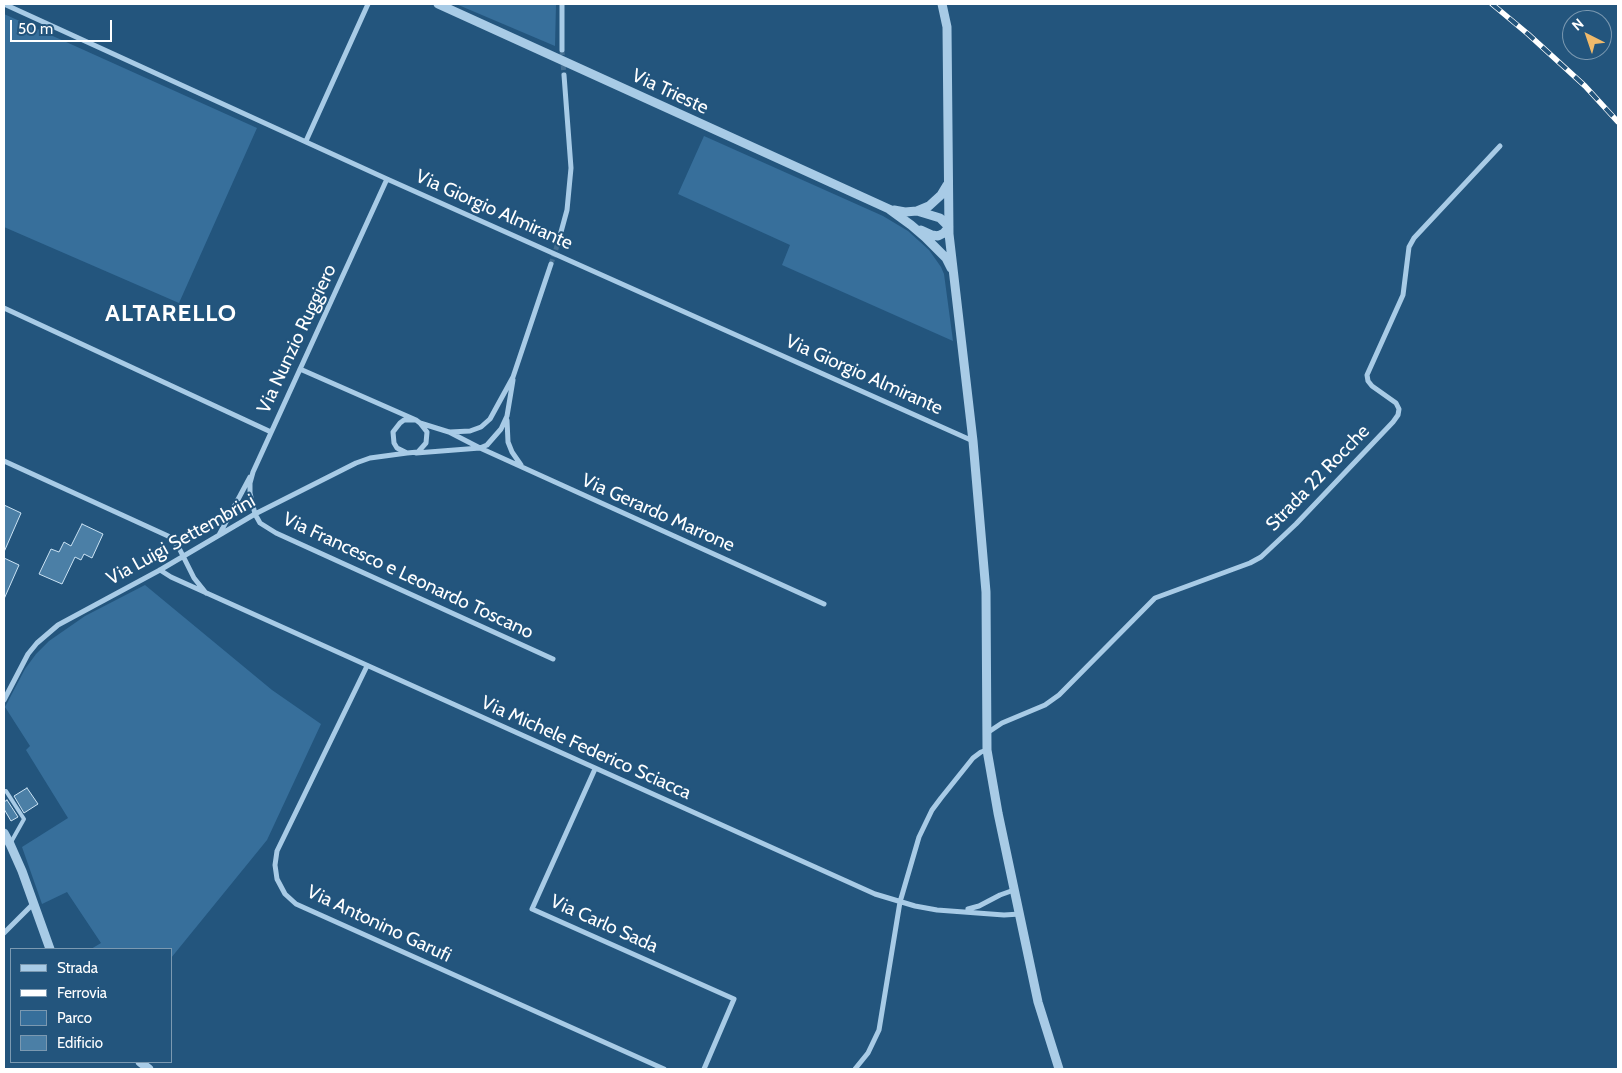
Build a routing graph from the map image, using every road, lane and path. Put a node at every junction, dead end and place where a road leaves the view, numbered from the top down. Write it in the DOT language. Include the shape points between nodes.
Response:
graph roads {
  1 [pos="4,4"];
  2 [pos="368,4"];
  3 [pos="438,4"];
  4 [pos="562,4"];
  5 [pos="942,4"];
  6 [pos="562,50"];
  7 [pos="564,75"];
  8 [pos="306,141"];
  9 [pos="1500,146"];
  10 [pos="387,179"];
  11 [pos="948,182"];
  12 [pos="889,209"];
  13 [pos="917,211"];
  14 [pos="911,225"];
  15 [pos="948,226"];
  16 [pos="558,243"];
  17 [pos="551,264"];
  18 [pos="954,276"];
  19 [pos="4,308"];
  20 [pos="300,369"];
  21 [pos="513,377"];
  22 [pos="507,416"];
  23 [pos="418,422"];
  24 [pos="271,432"];
  25 [pos="449,432"];
  26 [pos="973,440"];
  27 [pos="480,448"];
  28 [pos="410,453"];
  29 [pos="4,461"];
  30 [pos="523,468"];
  31 [pos="253,472"];
  32 [pos="256,514"];
  33 [pos="219,536"];
  34 [pos="183,556"];
  35 [pos="160,570"];
  36 [pos="206,593"];
  37 [pos="824,604"];
  38 [pos="553,659"];
  39 [pos="367,666"];
  40 [pos="4,700"];
  41 [pos="987,733"];
  42 [pos="987,750"];
  43 [pos="594,769"];
  44 [pos="4,790"];
  45 [pos="4,833"];
  46 [pos="10,844"];
  47 [pos="1014,890"];
  48 [pos="900,902"];
  49 [pos="33,904"];
  50 [pos="960,911"];
  51 [pos="1020,914"];
  52 [pos="4,933"];
  53 [pos="50,948"];
  54 [pos="664,1069"];
  55 [pos="704,1069"];
  56 [pos="855,1069"];
  57 [pos="1059,1069"];
  1 -- 8 [label="street, Via Giorgio Almirante"];
  2 -- 8 [label="street"];
  3 -- 12 [label="street, Via Trieste"];
  4 -- 6 [label="street"];
  5 -- 11 [label="street" via="947,27"];
  7 -- 16 [label="street" via="571,168 567,210"];
  8 -- 10 [label="street, Via Giorgio Almirante"];
  9 -- 41 [label="street, Strada 22 Rocche" via="1409,247 1403,295 1367,375 1372,386 1400,409 1393,422 1261,557 1156,598 1059,695"];
  10 -- 20 [label="street, Via Nunzio Ruggiero"];
  10 -- 26 [label="street, Via Giorgio Almirante"];
  11 -- 13 [label="street" via="946,190 936,201"];
  11 -- 15 [label="street"];
  12 -- 13 [label="street"];
  12 -- 14 [label="street"];
  13 -- 15 [label="street" via="940,218"];
  14 -- 15 [label="street" via="938,236"];
  14 -- 18 [label="street" via="946,258"];
  15 -- 18 [label="street"];
  17 -- 21 [label="street"];
  18 -- 26 [label="street"];
  19 -- 24 [label="street"];
  20 -- 23 [label="street"];
  20 -- 24 [label="street, Via Nunzio Ruggiero"];
  21 -- 22 [label="street"];
  21 -- 25 [label="street" via="490,419 481,427"];
  22 -- 27 [label="street" via="495,438"];
  22 -- 30 [label="street" via="508,442"];
  23 -- 25 [label="street"];
  23 -- 28 [label="street" via="427,432 426,443 418,452"];
  23 -- 28 [label="street" via="404,420 394,432 394,443"];
  24 -- 31 [label="street, Via Nunzio Ruggiero"];
  25 -- 27 [label="street, Via Gerardo Marrone"];
  26 -- 41 [label="street" via="986,592"];
  27 -- 28 [label="street, Via Luigi Settembrini"];
  27 -- 30 [label="street, Via Gerardo Marrone"];
  28 -- 32 [label="street, Via Luigi Settembrini" via="356,463"];
  29 -- 34 [label="street" via="168,536"];
  30 -- 37 [label="street, Via Gerardo Marrone"];
  31 -- 32 [label="street, Via Nunzio Ruggiero" via="250,493"];
  31 -- 33 [label="street"];
  32 -- 33 [label="street, Via Luigi Settembrini"];
  32 -- 38 [label="street, Via Francesco e Leonardo Toscano" via="260,523 276,534"];
  33 -- 34 [label="street, Via Luigi Settembrini"];
  34 -- 35 [label="street, Via Luigi Settembrini"];
  34 -- 36 [label="street"];
  35 -- 36 [label="street, Via Michele Federico Sciacca"];
  35 -- 40 [label="street, Via Luigi Settembrini" via="73,616 46,635 28,654"];
  36 -- 39 [label="street, Via Michele Federico Sciacca"];
  39 -- 43 [label="street, Via Michele Federico Sciacca"];
  39 -- 54 [label="street, Via Antonino Garufi" via="277,850 275,864 285,894 296,904"];
  41 -- 42 [label="street"];
  42 -- 47 [label="street"];
  42 -- 48 [label="street" via="973,758 932,810 913,852"];
  43 -- 48 [label="street, Via Michele Federico Sciacca" via="875,894"];
  43 -- 55 [label="street, Via Carlo Sada" via="532,909 734,999"];
  44 -- 46 [label="lane" via="24,819"];
  45 -- 46 [label="street"];
  46 -- 49 [label="street"];
  47 -- 50 [label="street" via="980,906"];
  47 -- 51 [label="street"];
  48 -- 50 [label="street, Via Michele Federico Sciacca"];
  48 -- 56 [label="street" via="879,1030 868,1053"];
  49 -- 52 [label="street"];
  49 -- 53 [label="street"];
  50 -- 51 [label="street, Via Michele Federico Sciacca"];
  51 -- 57 [label="street" via="1038,1002"];
}
